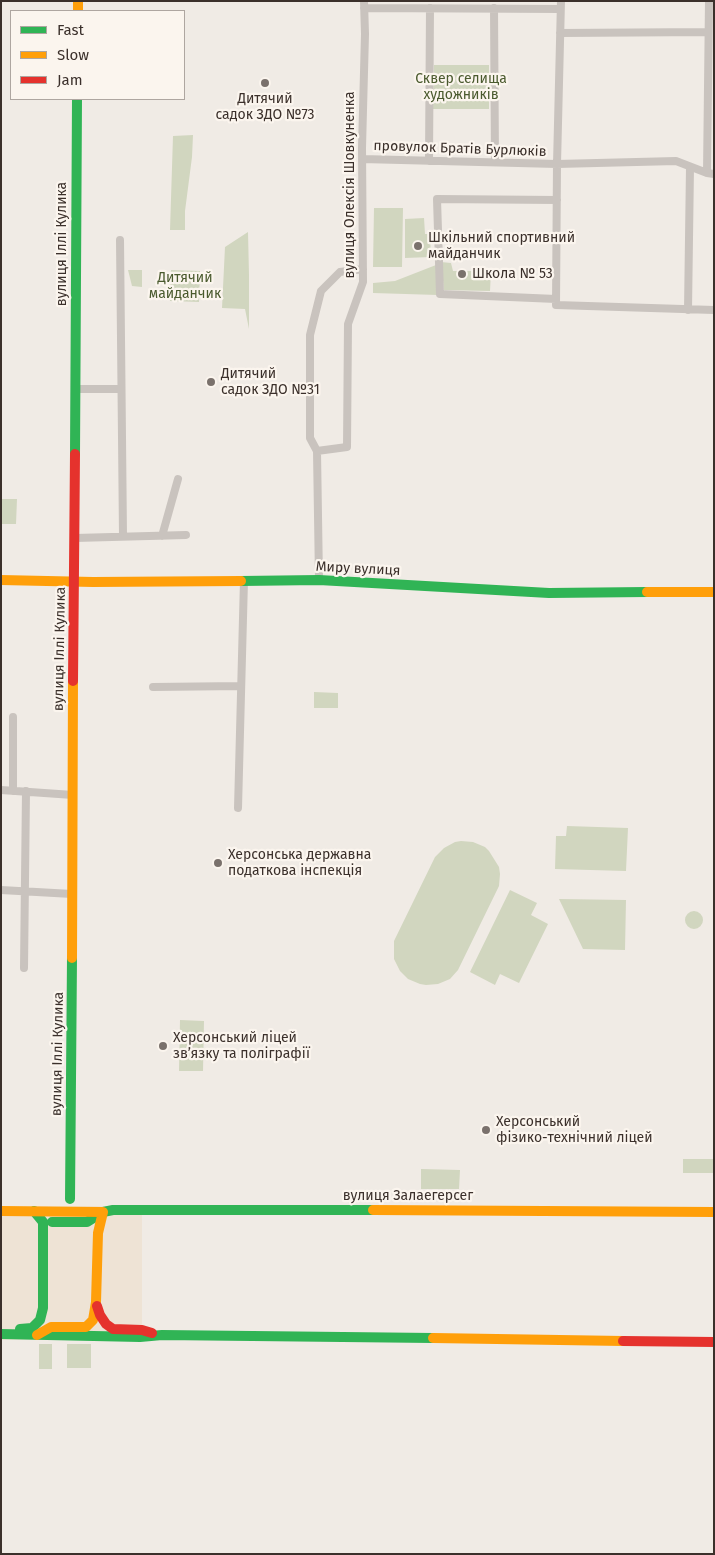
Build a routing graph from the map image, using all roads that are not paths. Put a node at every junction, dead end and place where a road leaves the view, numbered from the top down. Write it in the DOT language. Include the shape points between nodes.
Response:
graph roads {
  1 [pos="709,1"];
  2 [pos="364,5"];
  3 [pos="560,5"];
  4 [pos="430,8"];
  5 [pos="494,8"];
  6 [pos="708,32"];
  7 [pos="560,33"];
  8 [pos="77,100"];
  9 [pos="362,159"];
  10 [pos="429,161"];
  11 [pos="495,162"];
  12 [pos="558,164"];
  13 [pos="690,167"];
  14 [pos="710,173"];
  15 [pos="557,200"];
  16 [pos="120,240"];
  17 [pos="363,269"];
  18 [pos="556,302"];
  19 [pos="688,310"];
  20 [pos="714,310"];
  21 [pos="75,389"];
  22 [pos="121,389"];
  23 [pos="317,451"];
  24 [pos="178,479"];
  25 [pos="186,535"];
  26 [pos="123,536"];
  27 [pos="162,536"];
  28 [pos="74,538"];
  29 [pos="1,580"];
  30 [pos="244,580"];
  31 [pos="319,580"];
  32 [pos="75,581"];
  33 [pos="714,592"];
  34 [pos="241,686"];
  35 [pos="154,687"];
  36 [pos="13,717"];
  37 [pos="1,790"];
  38 [pos="13,791"];
  39 [pos="26,791"];
  40 [pos="73,795"];
  41 [pos="238,808"];
  42 [pos="1,890"];
  43 [pos="26,892"];
  44 [pos="72,894"];
  45 [pos="24,968"];
  46 [pos="70,1199"];
  47 [pos="1,1211"];
  48 [pos="34,1211"];
  49 [pos="59,1212"];
  50 [pos="79,1212"];
  51 [pos="103,1212"];
  52 [pos="714,1212"];
  53 [pos="52,1222"];
  54 [pos="87,1222"];
  55 [pos="98,1233"];
  56 [pos="44,1234"];
  57 [pos="96,1302"];
  58 [pos="43,1308"];
  59 [pos="51,1327"];
  60 [pos="1,1333"];
  61 [pos="37,1335"];
  62 [pos="62,1335"];
  63 [pos="162,1335"];
  64 [pos="714,1342"];
  1 -- 6 [label="street"];
  2 -- 4 [label="street"];
  2 -- 9 [label="street, вулиця Олексія Шовкуненка"];
  3 -- 5 [label="street"];
  3 -- 7 [label="street"];
  4 -- 5 [label="street"];
  4 -- 10 [label="street"];
  5 -- 11 [label="street"];
  6 -- 7 [label="street"];
  6 -- 14 [label="street"];
  7 -- 12 [label="street"];
  8 -- 21 [label="street, вулиця Іллі Кулика"];
  9 -- 10 [label="street, провулок Братів Бурлюків"];
  9 -- 17 [label="street, вулиця Олексія Шовкуненка"];
  10 -- 11 [label="street, провулок Братів Бурлюків"];
  11 -- 12 [label="street, провулок Братів Бурлюків"];
  12 -- 13 [label="street, провулок Братів Бурлюків" via="676,161"];
  12 -- 15 [label="street"];
  13 -- 14 [label="street, провулок Братів Бурлюків"];
  13 -- 19 [label="street"];
  15 -- 18 [label="street"];
  15 -- 18 [label="street" via="437,199 440,294"];
  16 -- 22 [label="street"];
  17 -- 23 [label="street, вулиця Олексія Шовкуненка" via="363,282 348,324 347,447"];
  17 -- 23 [label="street" via="340,272 321,291 310,335 310,438"];
  18 -- 19 [label="street"];
  19 -- 20 [label="street"];
  21 -- 22 [label="street"];
  21 -- 28 [label="street, вулиця Іллі Кулика"];
  22 -- 26 [label="street"];
  23 -- 31 [label="street"];
  24 -- 27 [label="street"];
  25 -- 27 [label="street"];
  26 -- 27 [label="street"];
  26 -- 28 [label="street"];
  28 -- 32 [label="street, вулиця Іллі Кулика"];
  29 -- 32 [label="street, Миру вулиця"];
  30 -- 31 [label="street, Миру вулиця"];
  30 -- 32 [label="street, Миру вулиця"];
  30 -- 34 [label="street"];
  31 -- 33 [label="street, Миру вулиця" via="548,593"];
  32 -- 40 [label="street, вулиця Іллі Кулика"];
  34 -- 35 [label="street"];
  34 -- 41 [label="street"];
  36 -- 38 [label="street"];
  37 -- 38 [label="street"];
  38 -- 39 [label="street"];
  39 -- 40 [label="street"];
  39 -- 43 [label="street"];
  40 -- 44 [label="street, вулиця Іллі Кулика"];
  42 -- 43 [label="street"];
  43 -- 44 [label="street"];
  43 -- 45 [label="street"];
  44 -- 46 [label="street, вулиця Іллі Кулика"];
  46 -- 49 [label="street"];
  46 -- 50 [label="street"];
  47 -- 48 [label="street"];
  48 -- 49 [label="street, вулиця Залаегерсег"];
  48 -- 56 [label="street" via="43,1222"];
  49 -- 50 [label="street, вулиця Залаегерсег"];
  49 -- 53 [label="street"];
  50 -- 51 [label="street, вулиця Залаегерсег"];
  50 -- 54 [label="street"];
  51 -- 52 [label="street, вулиця Залаегерсег" via="158,1209"];
  51 -- 54 [label="street"];
  51 -- 55 [label="street"];
  53 -- 54 [label="street"];
  53 -- 56 [label="street"];
  54 -- 55 [label="street"];
  55 -- 57 [label="street"];
  56 -- 58 [label="street"];
  57 -- 59 [label="street" via="93,1320 86,1326"];
  57 -- 63 [label="street" via="100,1315 113,1329 142,1330"];
  58 -- 59 [label="street" via="45,1320"];
  58 -- 60 [label="street" via="40,1320 32,1328"];
  59 -- 61 [label="street"];
  59 -- 62 [label="street"];
  60 -- 61 [label="street"];
  61 -- 62 [label="street"];
  62 -- 63 [label="street"];
  63 -- 64 [label="street"];
}
